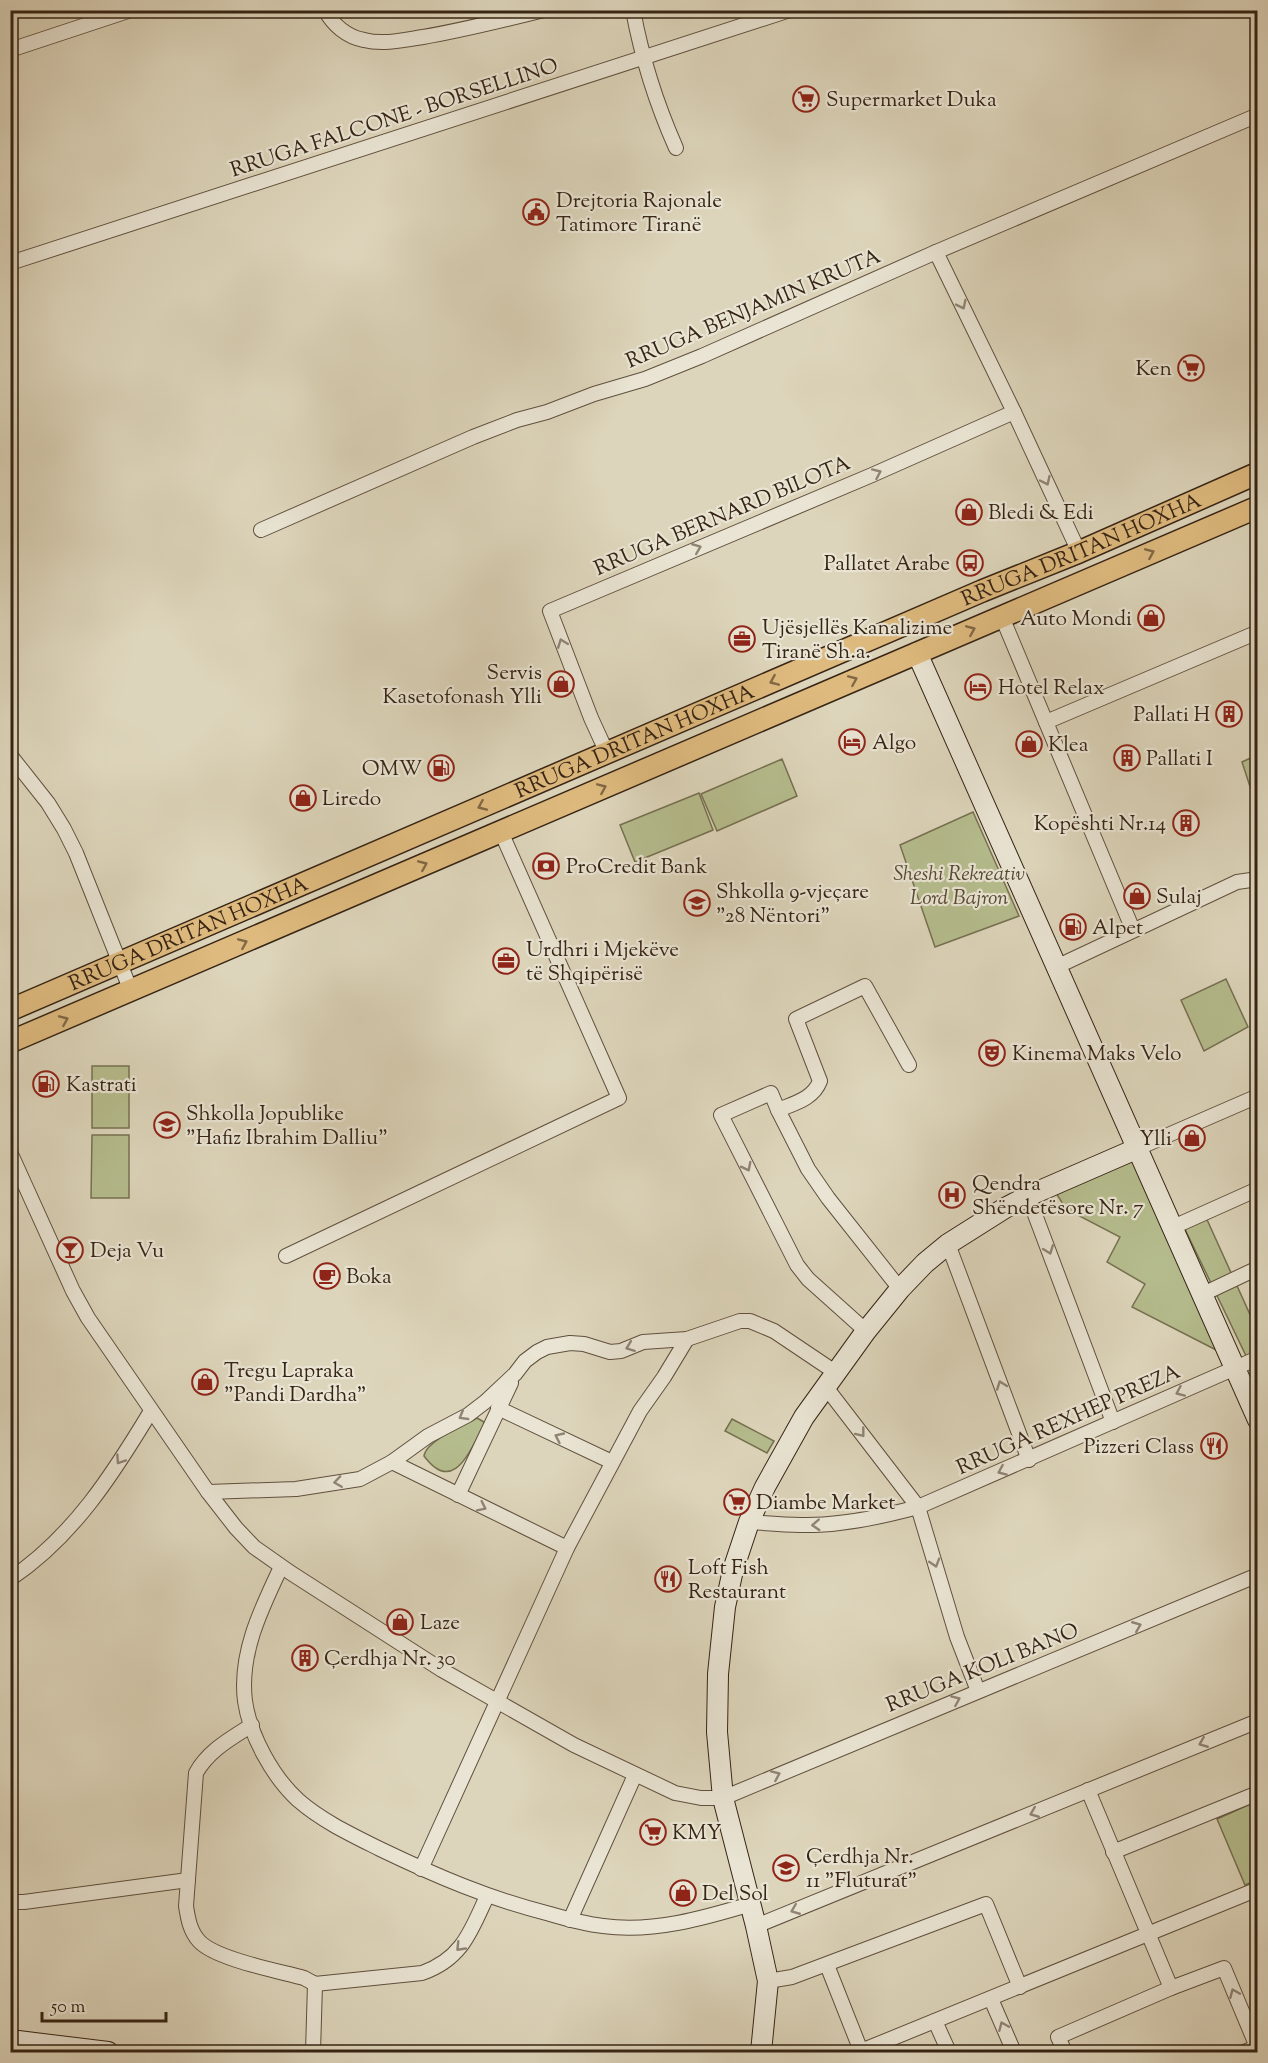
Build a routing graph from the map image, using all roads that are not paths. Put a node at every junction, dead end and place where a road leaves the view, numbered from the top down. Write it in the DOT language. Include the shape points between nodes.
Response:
graph roads {
  1 [pos="131,10"];
  2 [pos="325,10"];
  3 [pos="544,10"];
  4 [pos="633,10"];
  5 [pos="790,10"];
  6 [pos="10,50"];
  7 [pos="643,58"];
  8 [pos="1257,115"];
  9 [pos="676,148"];
  10 [pos="936,252"];
  11 [pos="10,263"];
  12 [pos="1014,412"];
  13 [pos="1257,473"];
  14 [pos="1257,507"];
  15 [pos="261,530"];
  16 [pos="1079,552"];
  17 [pos="1002,617"];
  18 [pos="904,625"];
  19 [pos="1257,632"];
  20 [pos="917,653"];
  21 [pos="1046,722"];
  22 [pos="607,753"];
  23 [pos="10,755"];
  24 [pos="501,832"];
  25 [pos="1257,879"];
  26 [pos="1133,930"];
  27 [pos="120,962"];
  28 [pos="1056,968"];
  29 [pos="131,991"];
  30 [pos="10,1010"];
  31 [pos="10,1042"];
  32 [pos="909,1065"];
  33 [pos="1257,1096"];
  34 [pos="778,1110"];
  35 [pos="1136,1149"];
  36 [pos="10,1152"];
  37 [pos="1257,1189"];
  38 [pos="1028,1196"];
  39 [pos="1171,1228"];
  40 [pos="948,1245"];
  41 [pos="286,1256"];
  42 [pos="1257,1268"];
  43 [pos="900,1289"];
  44 [pos="1201,1295"];
  45 [pos="866,1330"];
  46 [pos="687,1338"];
  47 [pos="1257,1358"];
  48 [pos="1234,1369"];
  49 [pos="515,1374"];
  50 [pos="830,1379"];
  51 [pos="498,1408"];
  52 [pos="151,1411"];
  53 [pos="1257,1420"];
  54 [pos="1113,1422"];
  55 [pos="1029,1460"];
  56 [pos="392,1462"];
  57 [pos="612,1462"];
  58 [pos="208,1491"];
  59 [pos="458,1495"];
  60 [pos="918,1507"];
  61 [pos="750,1522"];
  62 [pos="567,1548"];
  63 [pos="281,1567"];
  64 [pos="1257,1575"];
  65 [pos="10,1579"];
  66 [pos="978,1691"];
  67 [pos="497,1702"];
  68 [pos="1257,1721"];
  69 [pos="252,1725"];
  70 [pos="635,1774"];
  71 [pos="1088,1790"];
  72 [pos="1257,1793"];
  73 [pos="723,1798"];
  74 [pos="1113,1852"];
  75 [pos="421,1869"];
  76 [pos="188,1880"];
  77 [pos="1256,1893"];
  78 [pos="487,1896"];
  79 [pos="10,1902"];
  80 [pos="751,1904"];
  81 [pos="570,1920"];
  82 [pos="756,1926"];
  83 [pos="1147,1935"];
  84 [pos="827,1965"];
  85 [pos="768,1981"];
  86 [pos="315,1984"];
  87 [pos="1020,1987"];
  88 [pos="1171,1988"];
  89 [pos="992,1999"];
  90 [pos="935,2021"];
  91 [pos="10,2040"];
  92 [pos="108,2052"];
  93 [pos="312,2052"];
  94 [pos="761,2052"];
  95 [pos="949,2052"];
  96 [pos="1014,2052"];
  97 [pos="1065,2052"];
  98 [pos="1244,2052"];
  1 -- 6 [label="street"];
  2 -- 3 [label="street" via="346,34 380,42 472,28"];
  4 -- 7 [label="street"];
  5 -- 7 [label="street, RRUGA FALCONE - BORSELLINO"];
  7 -- 9 [label="street"];
  7 -- 11 [label="street, RRUGA FALCONE - BORSELLINO"];
  8 -- 10 [label="street, RRUGA BENJAMIN KRUTA"];
  10 -- 12 [label="street, one-way"];
  10 -- 15 [label="street, RRUGA BENJAMIN KRUTA" via="655,375 473,437"];
  12 -- 16 [label="street, one-way"];
  22 -- 12 [label="street, RRUGA BERNARD BILOTA, one-way" via="550,611"];
  13 -- 16 [label="main road, RRUGA DRITAN HOXHA"];
  17 -- 14 [label="main road, RRUGA DRITAN HOXHA, one-way"];
  16 -- 18 [label="main road, RRUGA DRITAN HOXHA"];
  20 -- 17 [label="main road, RRUGA DRITAN HOXHA, one-way"];
  17 -- 21 [label="street, RRUGA DRITAN HOXHA"];
  18 -- 20 [label="main road"];
  18 -- 22 [label="main road, RRUGA DRITAN HOXHA, one-way"];
  19 -- 21 [label="street"];
  24 -- 20 [label="main road, RRUGA DRITAN HOXHA, one-way"];
  20 -- 28 [label="street"];
  21 -- 26 [label="street, RRUGA DRITAN HOXHA"];
  22 -- 27 [label="main road, RRUGA DRITAN HOXHA, one-way"];
  23 -- 27 [label="street" via="64,829"];
  29 -- 24 [label="main road, RRUGA DRITAN HOXHA, one-way"];
  24 -- 41 [label="street" via="619,1098"];
  25 -- 26 [label="street" via="1237,882"];
  26 -- 28 [label="street"];
  27 -- 29 [label="street"];
  27 -- 30 [label="main road, RRUGA DRITAN HOXHA"];
  28 -- 35 [label="street"];
  31 -- 29 [label="main road, RRUGA DRITAN HOXHA, one-way"];
  32 -- 34 [label="street" via="865,986 796,1019 820,1081 808,1097"];
  33 -- 35 [label="street"];
  34 -- 43 [label="street" via="808,1169"];
  34 -- 45 [label="street, one-way" via="771,1093 721,1115 796,1265"];
  35 -- 38 [label="street"];
  35 -- 39 [label="street"];
  36 -- 52 [label="street" via="88,1318"];
  37 -- 39 [label="street"];
  38 -- 40 [label="street"];
  38 -- 54 [label="street, one-way"];
  39 -- 44 [label="street"];
  40 -- 43 [label="street"];
  55 -- 40 [label="street, one-way"];
  42 -- 44 [label="street"];
  43 -- 45 [label="street"];
  44 -- 48 [label="street"];
  45 -- 50 [label="street"];
  46 -- 49 [label="street, one-way" via="643,1342 610,1352 570,1342 547,1347 525,1361"];
  46 -- 50 [label="street" via="750,1321 774,1331"];
  46 -- 57 [label="street"];
  47 -- 48 [label="street, RRUGA REXHEP PREZA"];
  48 -- 53 [label="street"];
  48 -- 54 [label="street, RRUGA REXHEP PREZA, one-way"];
  49 -- 51 [label="street"];
  49 -- 56 [label="street, one-way" via="468,1415 428,1436"];
  50 -- 60 [label="street, one-way"];
  50 -- 61 [label="street" via="785,1449"];
  57 -- 51 [label="street, one-way"];
  51 -- 59 [label="street"];
  52 -- 58 [label="street"];
  52 -- 65 [label="street, one-way" via="80,1517 52,1546"];
  54 -- 55 [label="street, RRUGA REXHEP PREZA"];
  55 -- 60 [label="street, RRUGA REXHEP PREZA, one-way"];
  56 -- 58 [label="street, one-way" via="360,1479 296,1489"];
  56 -- 59 [label="street"];
  57 -- 62 [label="street"];
  58 -- 63 [label="street" via="254,1547"];
  59 -- 62 [label="street, one-way"];
  60 -- 61 [label="street, RRUGA REXHEP PREZA, one-way" via="839,1523 798,1526"];
  60 -- 66 [label="street, one-way" via="957,1637"];
  61 -- 73 [label="street" via="733,1570 720,1642 717,1732"];
  62 -- 67 [label="street"];
  63 -- 67 [label="street"];
  63 -- 69 [label="street" via="250,1641 244,1670"];
  66 -- 64 [label="street, RRUGA KOLI BANO, one-way"];
  73 -- 66 [label="street, RRUGA KOLI BANO, one-way"];
  67 -- 70 [label="street"];
  67 -- 75 [label="street"];
  68 -- 71 [label="street, one-way"];
  69 -- 75 [label="street" via="279,1780 299,1801 323,1819"];
  69 -- 76 [label="street" via="212,1752 196,1773"];
  70 -- 73 [label="street" via="675,1793"];
  70 -- 81 [label="street"];
  71 -- 74 [label="street"];
  71 -- 82 [label="street, one-way"];
  72 -- 74 [label="street"];
  73 -- 80 [label="street"];
  74 -- 83 [label="street"];
  75 -- 78 [label="street"];
  76 -- 79 [label="street"];
  76 -- 86 [label="street" via="189,1923 200,1943 226,1957"];
  77 -- 83 [label="street"];
  78 -- 81 [label="street"];
  78 -- 86 [label="street, one-way" via="467,1939 435,1969"];
  80 -- 81 [label="street" via="707,1917 638,1928"];
  80 -- 82 [label="street"];
  82 -- 85 [label="street"];
  83 -- 87 [label="street"];
  83 -- 88 [label="street"];
  84 -- 85 [label="street"];
  84 -- 87 [label="street" via="986,1904"];
  84 -- 90 [label="street" via="859,2051"];
  85 -- 94 [label="street"];
  86 -- 93 [label="street"];
  87 -- 89 [label="street"];
  88 -- 97 [label="street" via="1059,2037"];
  98 -- 88 [label="street, one-way" via="1257,2047 1224,1968"];
  89 -- 90 [label="street"];
  96 -- 89 [label="street, one-way"];
  90 -- 95 [label="street"];
  91 -- 92 [label="street"];
}
